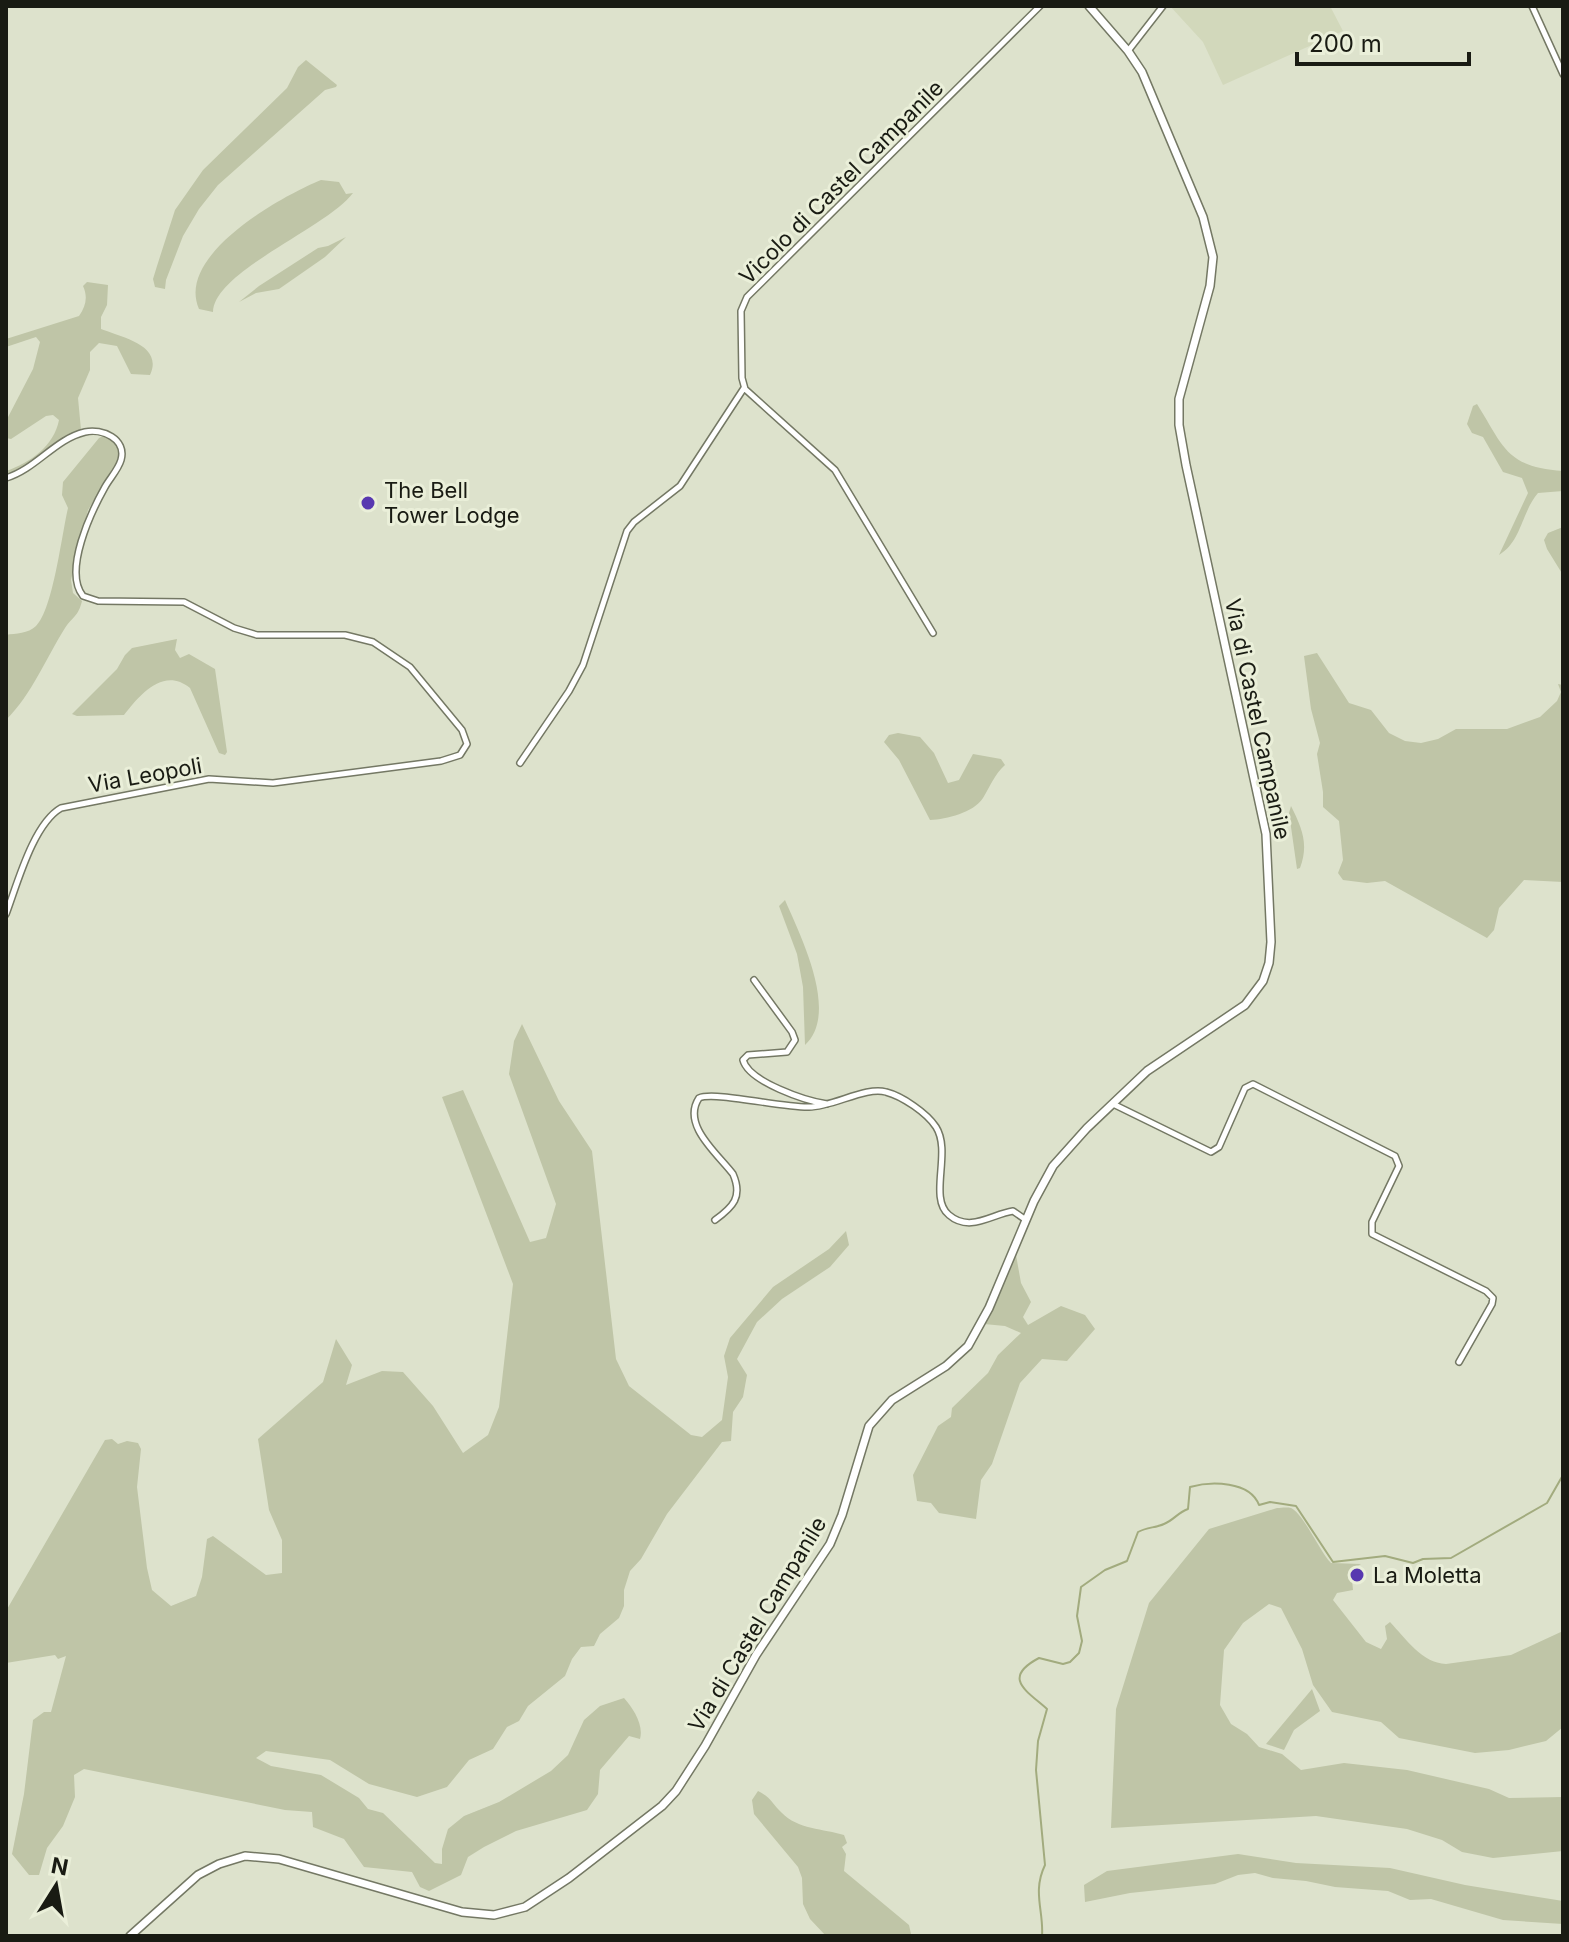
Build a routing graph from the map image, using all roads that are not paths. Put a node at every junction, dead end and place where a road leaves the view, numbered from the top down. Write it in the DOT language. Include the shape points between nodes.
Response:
graph roads {
  1 [pos="1040,6"];
  2 [pos="1089,6"];
  3 [pos="1163,6"];
  4 [pos="1532,6"];
  5 [pos="1128,51"];
  6 [pos="1563,74"];
  7 [pos="744,388"];
  8 [pos="6,478"];
  9 [pos="933,633"];
  10 [pos="520,763"];
  11 [pos="6,914"];
  12 [pos="754,980"];
  13 [pos="832,1104"];
  14 [pos="1113,1104"];
  15 [pos="715,1220"];
  16 [pos="1026,1220"];
  17 [pos="1459,1362"];
  18 [pos="130,1936"];
  1 -- 7 [label="street, Vicolo di Castel Campanile" via="746,299 741,311"];
  2 -- 5 [label="street, Via di Castel Campanile"];
  3 -- 5 [label="street"];
  4 -- 6 [label="street"];
  5 -- 14 [label="street, Via di Castel Campanile" via="1184,170 1212,250 1212,277 1181,391 1179,425 1264,821 1271,942 1266,974 1250,1001 1156,1064"];
  7 -- 9 [label="street" via="833,467"];
  7 -- 10 [label="street" via="682,484 627,531 579,674"];
  8 -- 11 [label="street, Via Leopoli" via="76,435 110,435 121,459 92,512 76,565 75,583 83,596 98,601 184,602 257,635 345,635 379,644 410,667 465,733 467,744 457,757 445,760 267,783 209,779 61,808 42,827"];
  12 -- 13 [label="street" via="795,1040 787,1052 748,1055 745,1067 790,1093"];
  13 -- 15 [label="street" via="801,1107 712,1095 699,1098 695,1123 737,1183 734,1205"];
  13 -- 16 [label="street" via="873,1091 897,1097 939,1131 940,1202 949,1215 971,1222 1013,1211"];
  14 -- 16 [label="street, Via di Castel Campanile" via="1055,1163"];
  14 -- 17 [label="street" via="1211,1152 1219,1147 1245,1087 1254,1084 1395,1156 1399,1166 1372,1222 1372,1234 1493,1298"];
  16 -- 18 [label="street, Via di Castel Campanile" via="968,1346 892,1400 872,1422 828,1548 756,1655 689,1772 662,1806 555,1889 512,1912 462,1912 279,1859 251,1856 201,1873"];
}
